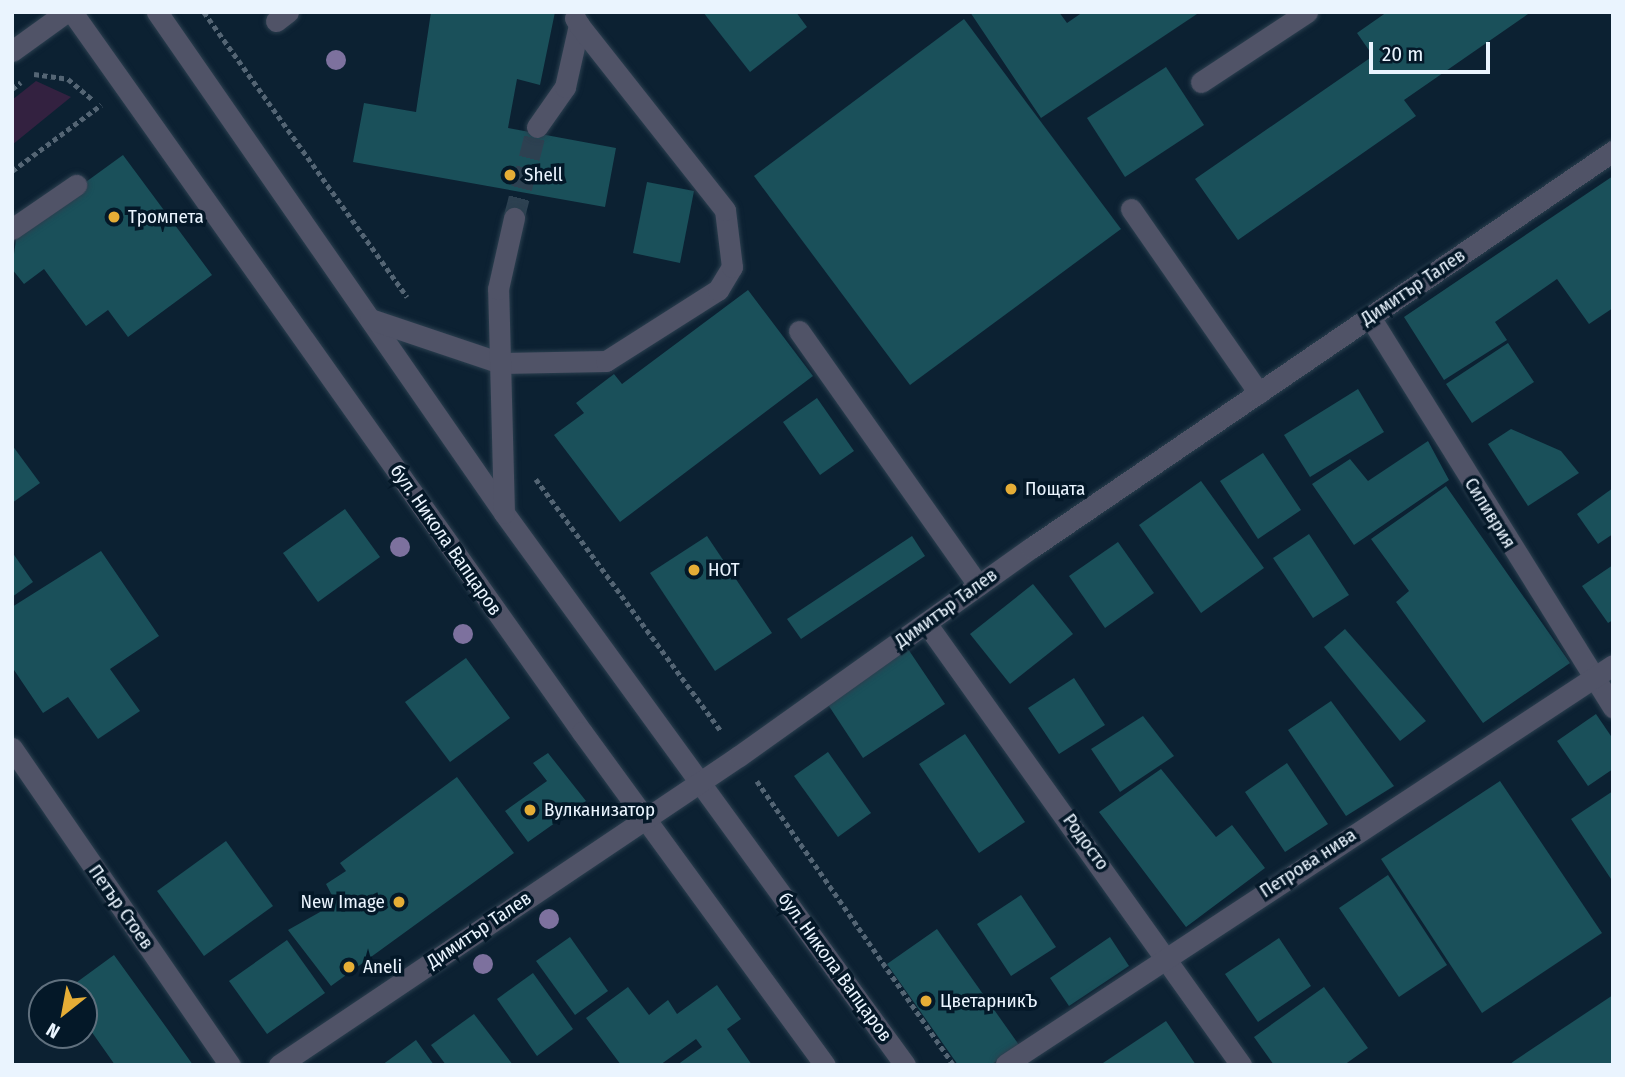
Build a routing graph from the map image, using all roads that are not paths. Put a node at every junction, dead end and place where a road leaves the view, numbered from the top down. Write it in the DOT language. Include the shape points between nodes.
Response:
graph roads {
  1 [pos="65,12"];
  2 [pos="72,12"];
  3 [pos="157,12"];
  4 [pos="1307,12"];
  5 [pos="576,19"];
  6 [pos="12,51"];
  7 [pos="1201,82"];
  8 [pos="537,127"];
  9 [pos="1613,151"];
  10 [pos="76,185"];
  11 [pos="1131,209"];
  12 [pos="514,218"];
  13 [pos="12,229"];
  14 [pos="1370,317"];
  15 [pos="370,319"];
  16 [pos="799,331"];
  17 [pos="501,363"];
  18 [pos="1259,393"];
  19 [pos="504,513"];
  20 [pos="978,585"];
  21 [pos="926,623"];
  22 [pos="1613,665"];
  23 [pos="1592,679"];
  24 [pos="1613,708"];
  25 [pos="12,748"];
  26 [pos="701,781"];
  27 [pos="644,819"];
  28 [pos="1167,954"];
  29 [pos="1006,1064"];
  30 [pos="230,1065"];
  31 [pos="279,1065"];
  32 [pos="825,1065"];
  33 [pos="905,1065"];
  34 [pos="1241,1065"];
  1 -- 6 [label="street"];
  2 -- 27 [label="street, бул. Никола Вапцаров"];
  3 -- 15 [label="street, бул. Никола Вапцаров"];
  4 -- 7 [label="street"];
  5 -- 8 [label="street" via="565,87"];
  5 -- 17 [label="street" via="725,210 732,267 718,290 606,361"];
  9 -- 14 [label="street, Димитър Талев"];
  10 -- 13 [label="street"];
  11 -- 18 [label="street"];
  12 -- 17 [label="street" via="498,289"];
  14 -- 18 [label="street, Димитър Талев"];
  14 -- 23 [label="street, Силиврия"];
  15 -- 17 [label="street"];
  15 -- 19 [label="street, бул. Никола Вапцаров"];
  16 -- 20 [label="street"];
  17 -- 19 [label="street"];
  18 -- 20 [label="street, Димитър Талев"];
  19 -- 26 [label="street, бул. Никола Вапцаров"];
  20 -- 21 [label="street, Димитър Талев"];
  21 -- 26 [label="street, Димитър Талев"];
  21 -- 28 [label="street, Родосто"];
  22 -- 23 [label="street, Петрова нива"];
  23 -- 24 [label="street, Силиврия"];
  23 -- 28 [label="street, Петрова нива"];
  25 -- 30 [label="street, Петър Стоев"];
  26 -- 27 [label="street, Димитър Талев"];
  26 -- 33 [label="street, бул. Никола Вапцаров"];
  27 -- 31 [label="street, Димитър Талев"];
  27 -- 32 [label="street, бул. Никола Вапцаров"];
  28 -- 29 [label="street, Петрова нива"];
  28 -- 34 [label="street, Родосто"];
}
